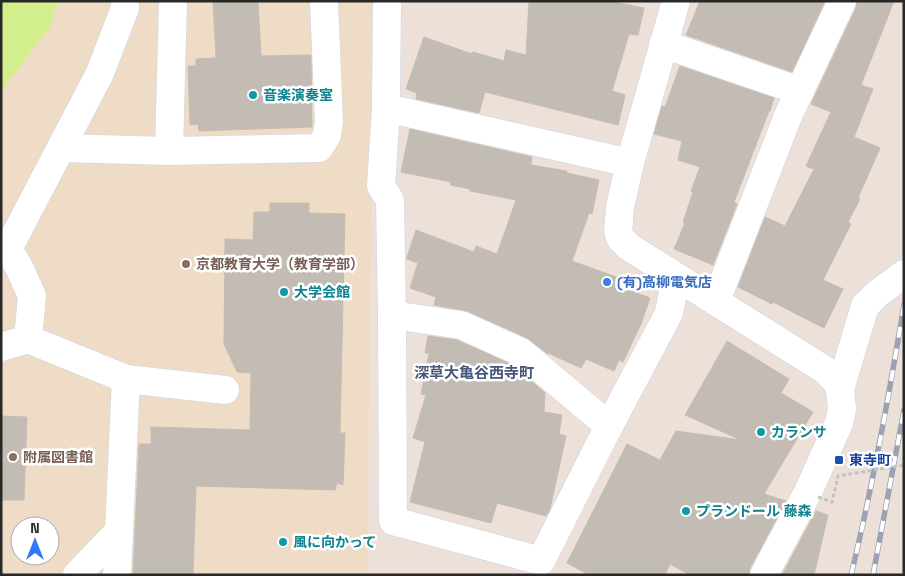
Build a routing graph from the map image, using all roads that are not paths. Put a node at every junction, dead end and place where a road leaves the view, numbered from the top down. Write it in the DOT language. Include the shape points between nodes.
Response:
graph roads {
  1 [pos="125,1"];
  2 [pos="173,1"];
  3 [pos="324,1"];
  4 [pos="387,1"];
  5 [pos="676,1"];
  6 [pos="842,1"];
  7 [pos="664,44"];
  8 [pos="800,90"];
  9 [pos="386,108"];
  10 [pos="61,148"];
  11 [pos="169,151"];
  12 [pos="630,164"];
  13 [pos="5,250"];
  14 [pos="904,274"];
  15 [pos="676,277"];
  16 [pos="716,301"];
  17 [pos="392,315"];
  18 [pos="28,339"];
  19 [pos="1,347"];
  20 [pos="126,379"];
  21 [pos="840,389"];
  22 [pos="225,390"];
  23 [pos="609,426"];
  24 [pos="119,531"];
  25 [pos="77,575"];
  26 [pos="117,575"];
  27 [pos="764,575"];
  1 -- 10 [label="street" via="100,73"];
  2 -- 11 [label="street"];
  3 -- 11 [label="street" via="329,122 319,148"];
  4 -- 9 [label="street"];
  5 -- 7 [label="street"];
  6 -- 8 [label="street"];
  7 -- 8 [label="street"];
  7 -- 12 [label="street"];
  8 -- 16 [label="street"];
  9 -- 12 [label="street"];
  9 -- 17 [label="street" via="381,186 390,200"];
  10 -- 11 [label="street"];
  10 -- 13 [label="street"];
  12 -- 15 [label="street" via="618,218 621,239"];
  13 -- 18 [label="street" via="19,268 32,296"];
  14 -- 21 [label="street" via="865,306"];
  15 -- 16 [label="street"];
  15 -- 23 [label="street" via="670,313"];
  16 -- 21 [label="street" via="825,370"];
  17 -- 23 [label="street" via="461,325 522,352"];
  17 -- 23 [label="street" via="393,521 541,561"];
  18 -- 19 [label="street"];
  18 -- 20 [label="street"];
  20 -- 22 [label="street"];
  20 -- 24 [label="street"];
  21 -- 27 [label="street" via="842,409 832,441"];
  24 -- 25 [label="street"];
  24 -- 26 [label="street"];
}
